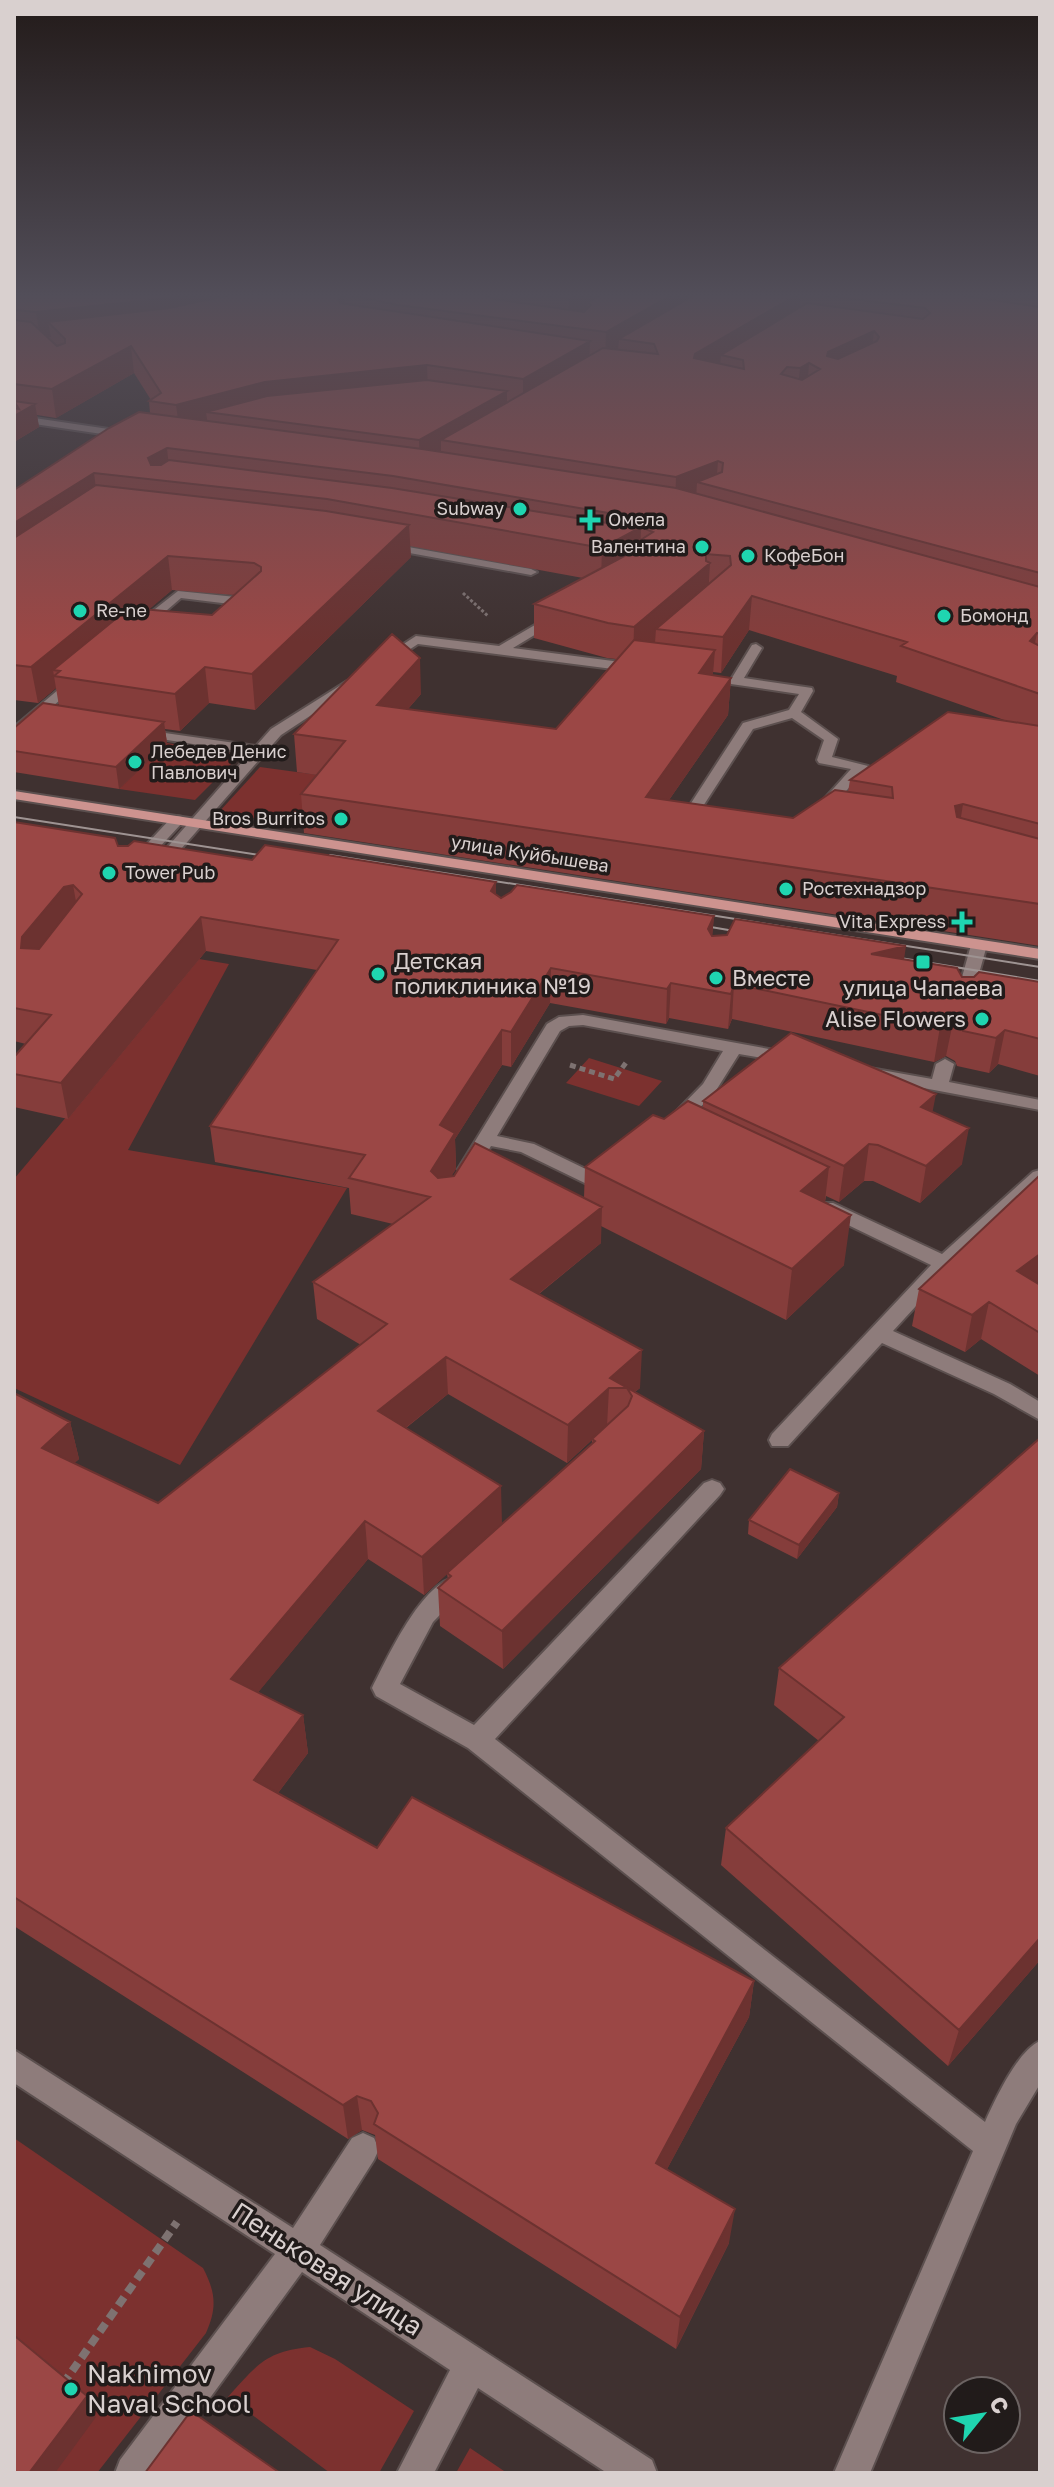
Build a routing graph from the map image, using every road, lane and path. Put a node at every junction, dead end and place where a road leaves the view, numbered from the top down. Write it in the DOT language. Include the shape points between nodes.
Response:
graph roads {
  1 [pos="14,418"];
  2 [pos="122,446"];
  3 [pos="368,544"];
  4 [pos="531,572"];
  5 [pos="567,610"];
  6 [pos="245,614"];
  7 [pos="143,637"];
  8 [pos="756,648"];
  9 [pos="501,650"];
  10 [pos="378,665"];
  11 [pos="646,666"];
  12 [pos="85,674"];
  13 [pos="365,674"];
  14 [pos="14,712"];
  15 [pos="794,713"];
  16 [pos="37,716"];
  17 [pos="52,718"];
  18 [pos="127,730"];
  19 [pos="14,734"];
  20 [pos="261,751"];
  21 [pos="15,796"];
  22 [pos="691,814"];
  23 [pos="177,820"];
  24 [pos="827,822"];
  25 [pos="197,823"];
  26 [pos="141,849"];
  27 [pos="177,855"];
  28 [pos="128,872"];
  29 [pos="979,945"];
  30 [pos="1040,954"];
  31 [pos="962,1004"];
  32 [pos="733,1047"];
  33 [pos="806,1061"];
  34 [pos="945,1064"];
  35 [pos="580,1068"];
  36 [pos="623,1069"];
  37 [pos="850,1069"];
  38 [pos="939,1086"];
  39 [pos="1040,1105"];
  40 [pos="679,1138"];
  41 [pos="486,1139"];
  42 [pos="621,1166"];
  43 [pos="1040,1176"];
  44 [pos="462,1180"];
  45 [pos="805,1197"];
  46 [pos="944,1263"];
  47 [pos="877,1332"];
  48 [pos="1040,1412"];
  49 [pos="780,1440"];
  50 [pos="712,1489"];
  51 [pos="480,1562"];
  52 [pos="477,1740"];
  53 [pos="1040,2056"];
  54 [pos="14,2065"];
  55 [pos="991,2146"];
  56 [pos="363,2149"];
  57 [pos="201,2187"];
  58 [pos="298,2250"];
  59 [pos="472,2363"];
  60 [pos="60,2388"];
  61 [pos="133,2473"];
  62 [pos="415,2473"];
  63 [pos="639,2473"];
  64 [pos="852,2473"];
  1 -- 2 [label="street" via="139,436"];
  3 -- 4 [label="street"];
  5 -- 9 [label="street"];
  6 -- 7 [label="street" via="256,603 178,594 130,635"];
  8 -- 15 [label="street" via="729,680 807,691"];
  9 -- 10 [label="street" via="416,640"];
  9 -- 11 [label="street"];
  12 -- 16 [label="street"];
  13 -- 20 [label="street" via="276,732"];
  14 -- 16 [label="street"];
  15 -- 22 [label="street" via="748,726"];
  15 -- 24 [label="street" via="831,739 824,760 861,766 813,819"];
  16 -- 17 [label="street"];
  16 -- 19 [label="street"];
  18 -- 20 [label="street"];
  20 -- 25 [label="street"];
  21 -- 23 [label="main road, улица Куйбышева"];
  23 -- 25 [label="main road, улица Куйбышева"];
  23 -- 26 [label="street"];
  25 -- 27 [label="street"];
  25 -- 29 [label="main road, улица Куйбышева" via="531,881"];
  26 -- 27 [label="main road"];
  26 -- 28 [label="street"];
  29 -- 30 [label="main road, улица Куйбышева"];
  29 -- 31 [label="street"];
  32 -- 33 [label="street"];
  32 -- 40 [label="street" via="707,1094 665,1131"];
  32 -- 41 [label="street" via="684,1030 565,1021 553,1028"];
  34 -- 38 [label="street"];
  35 -- 36 [label="path" via="614,1079"];
  37 -- 38 [label="street"];
  38 -- 39 [label="street"];
  41 -- 42 [label="street" via="527,1148 600,1183"];
  41 -- 44 [label="street"];
  43 -- 46 [label="street"];
  45 -- 46 [label="street"];
  46 -- 47 [label="street"];
  47 -- 48 [label="street"];
  47 -- 49 [label="street"];
  50 -- 52 [label="street"];
  51 -- 52 [label="street" via="424,1615 385,1688"];
  52 -- 55 [label="street"];
  53 -- 55 [label="street"];
  54 -- 57 [label="street, Пеньковая улица"];
  55 -- 64 [label="street"];
  56 -- 58 [label="street"];
  57 -- 58 [label="street, Пеньковая улица"];
  57 -- 60 [label="path"];
  58 -- 59 [label="street, Пеньковая улица"];
  58 -- 61 [label="street"];
  59 -- 62 [label="street"];
  59 -- 63 [label="street, Пеньковая улица"];
}
